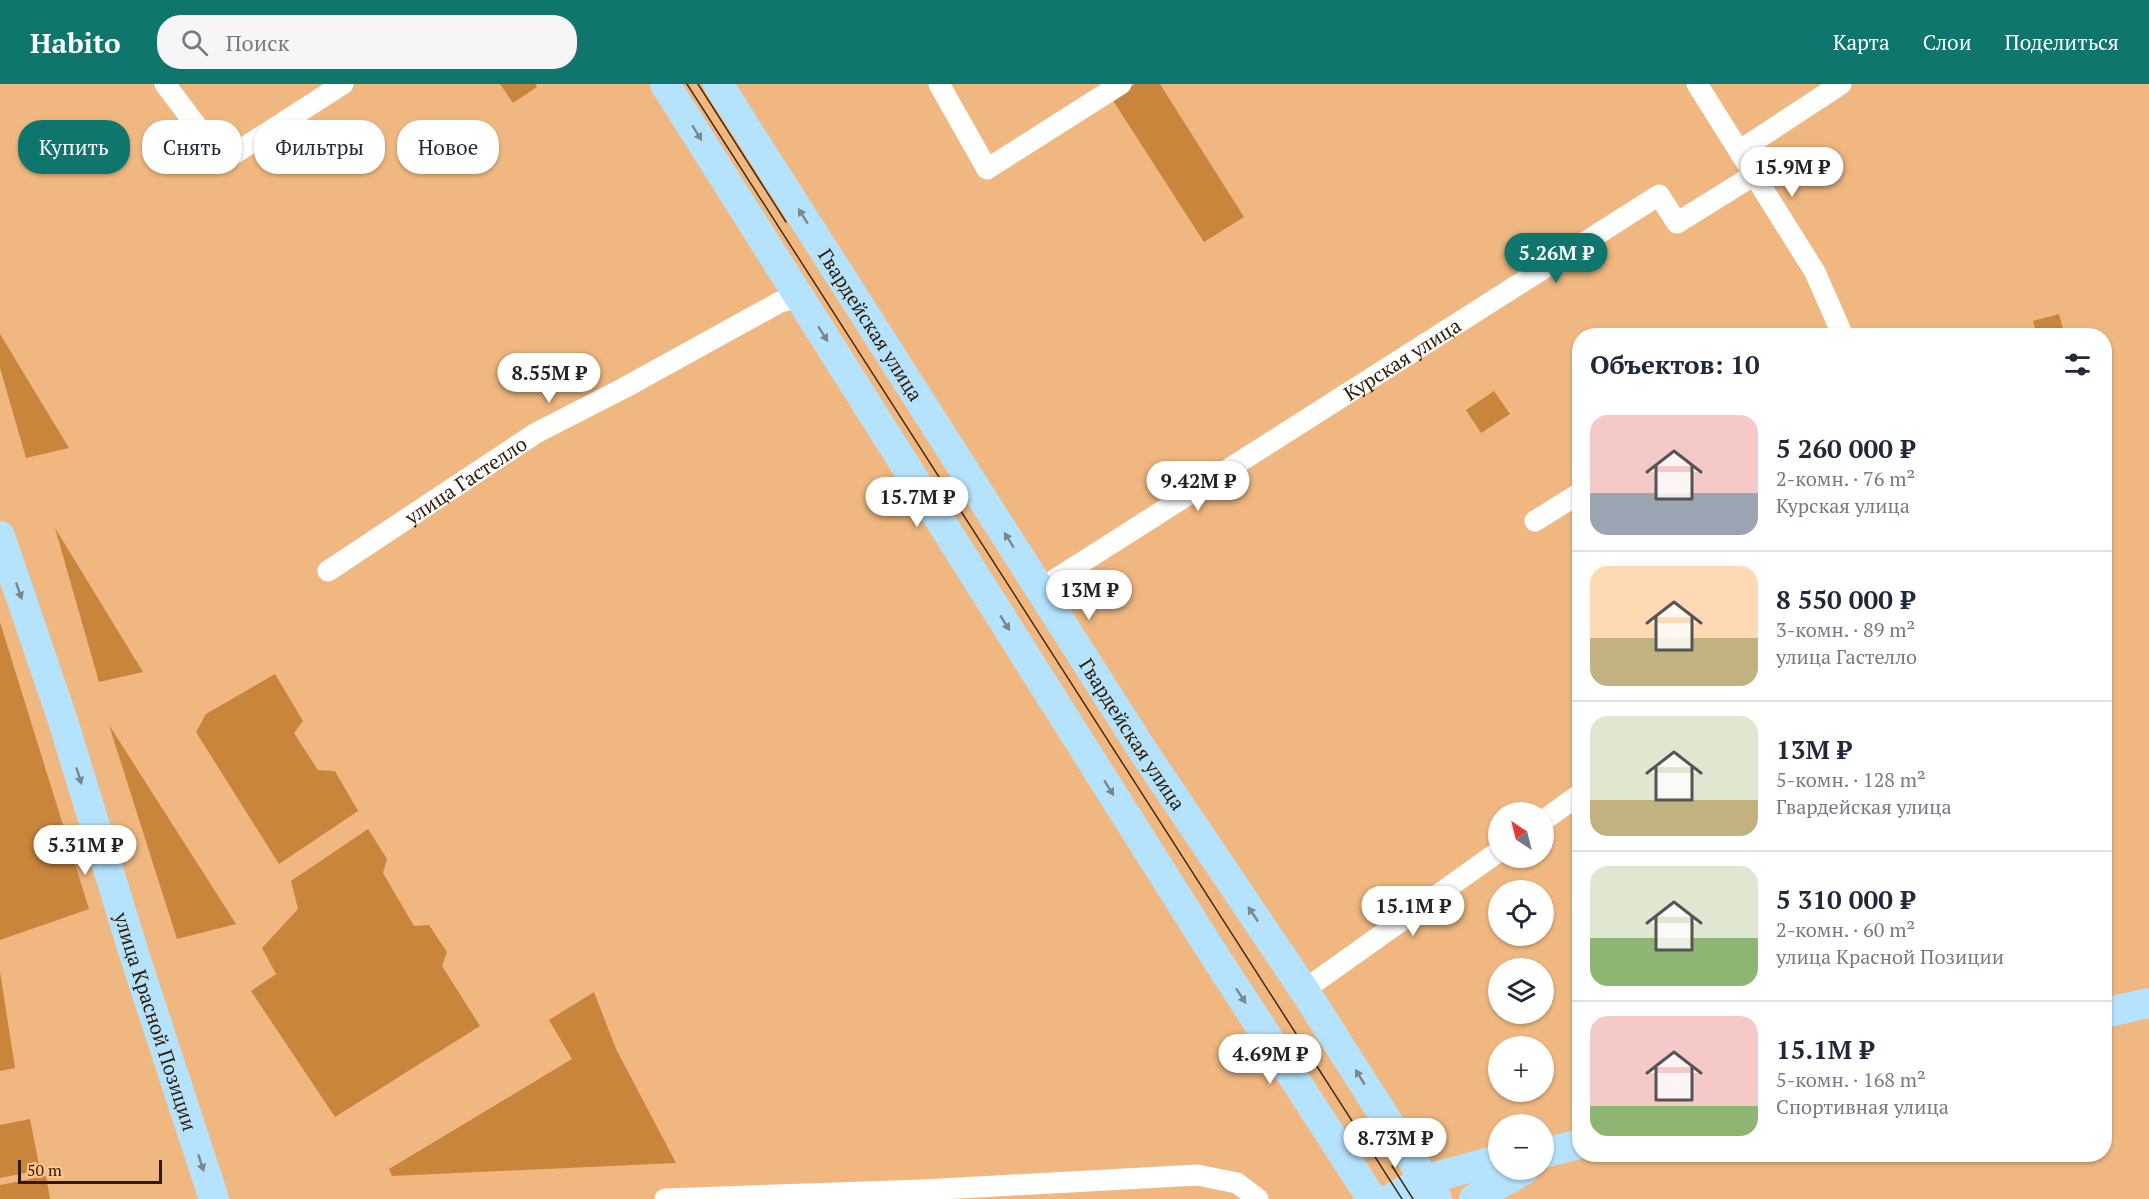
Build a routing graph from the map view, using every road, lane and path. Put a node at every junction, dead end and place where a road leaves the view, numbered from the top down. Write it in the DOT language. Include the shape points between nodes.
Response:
graph roads {
  1 [pos="165,84"];
  2 [pos="343,84"];
  3 [pos="665,84"];
  4 [pos="718,84"];
  5 [pos="939,84"];
  6 [pos="1121,84"];
  7 [pos="1697,84"];
  8 [pos="1841,84"];
  9 [pos="1739,151"];
  10 [pos="1754,175"];
  11 [pos="800,297"];
  12 [pos="1835,328"];
  13 [pos="1572,498"];
  14 [pos="1535,521"];
  15 [pos="0,536"];
  16 [pos="328,571"];
  17 [pos="1040,589"];
  18 [pos="1572,800"];
  19 [pos="1554,813"];
  20 [pos="1488,859"];
  21 [pos="1304,990"];
  22 [pos="2149,1003"];
  23 [pos="2112,1012"];
  24 [pos="1488,1164"];
  25 [pos="1507,1180"];
  26 [pos="1430,1190"];
  27 [pos="214,1199"];
  28 [pos="665,1199"];
  29 [pos="1258,1199"];
  30 [pos="1372,1199"];
  31 [pos="1390,1199"];
  32 [pos="1474,1199"];
  1 -- 2 [label="street" via="223,161"];
  3 -- 11 [label="main road, one-way"];
  17 -- 4 [label="main road, Гвардейская улица, one-way"];
  5 -- 6 [label="street" via="987,169"];
  7 -- 9 [label="street"];
  8 -- 9 [label="street"];
  9 -- 10 [label="street"];
  10 -- 12 [label="street" via="1815,272"];
  10 -- 17 [label="street, Курская улица" via="1677,223 1659,195"];
  11 -- 16 [label="street, улица Гастелло" via="780,302 536,433"];
  11 -- 30 [label="main road, one-way"];
  13 -- 14 [label="street"];
  15 -- 27 [label="main road, улица Красной Позиции, one-way" via="63,721"];
  21 -- 17 [label="main road, Гвардейская улица, one-way" via="1143,751"];
  18 -- 19 [label="street"];
  20 -- 21 [label="street"];
  26 -- 21 [label="main road, Гвардейская улица, one-way"];
  22 -- 23 [label="main road"];
  24 -- 26 [label="main road"];
  25 -- 32 [label="main road"];
  26 -- 31 [label="main road"];
  28 -- 29 [label="street" via="1197,1175 1237,1183"];
}
